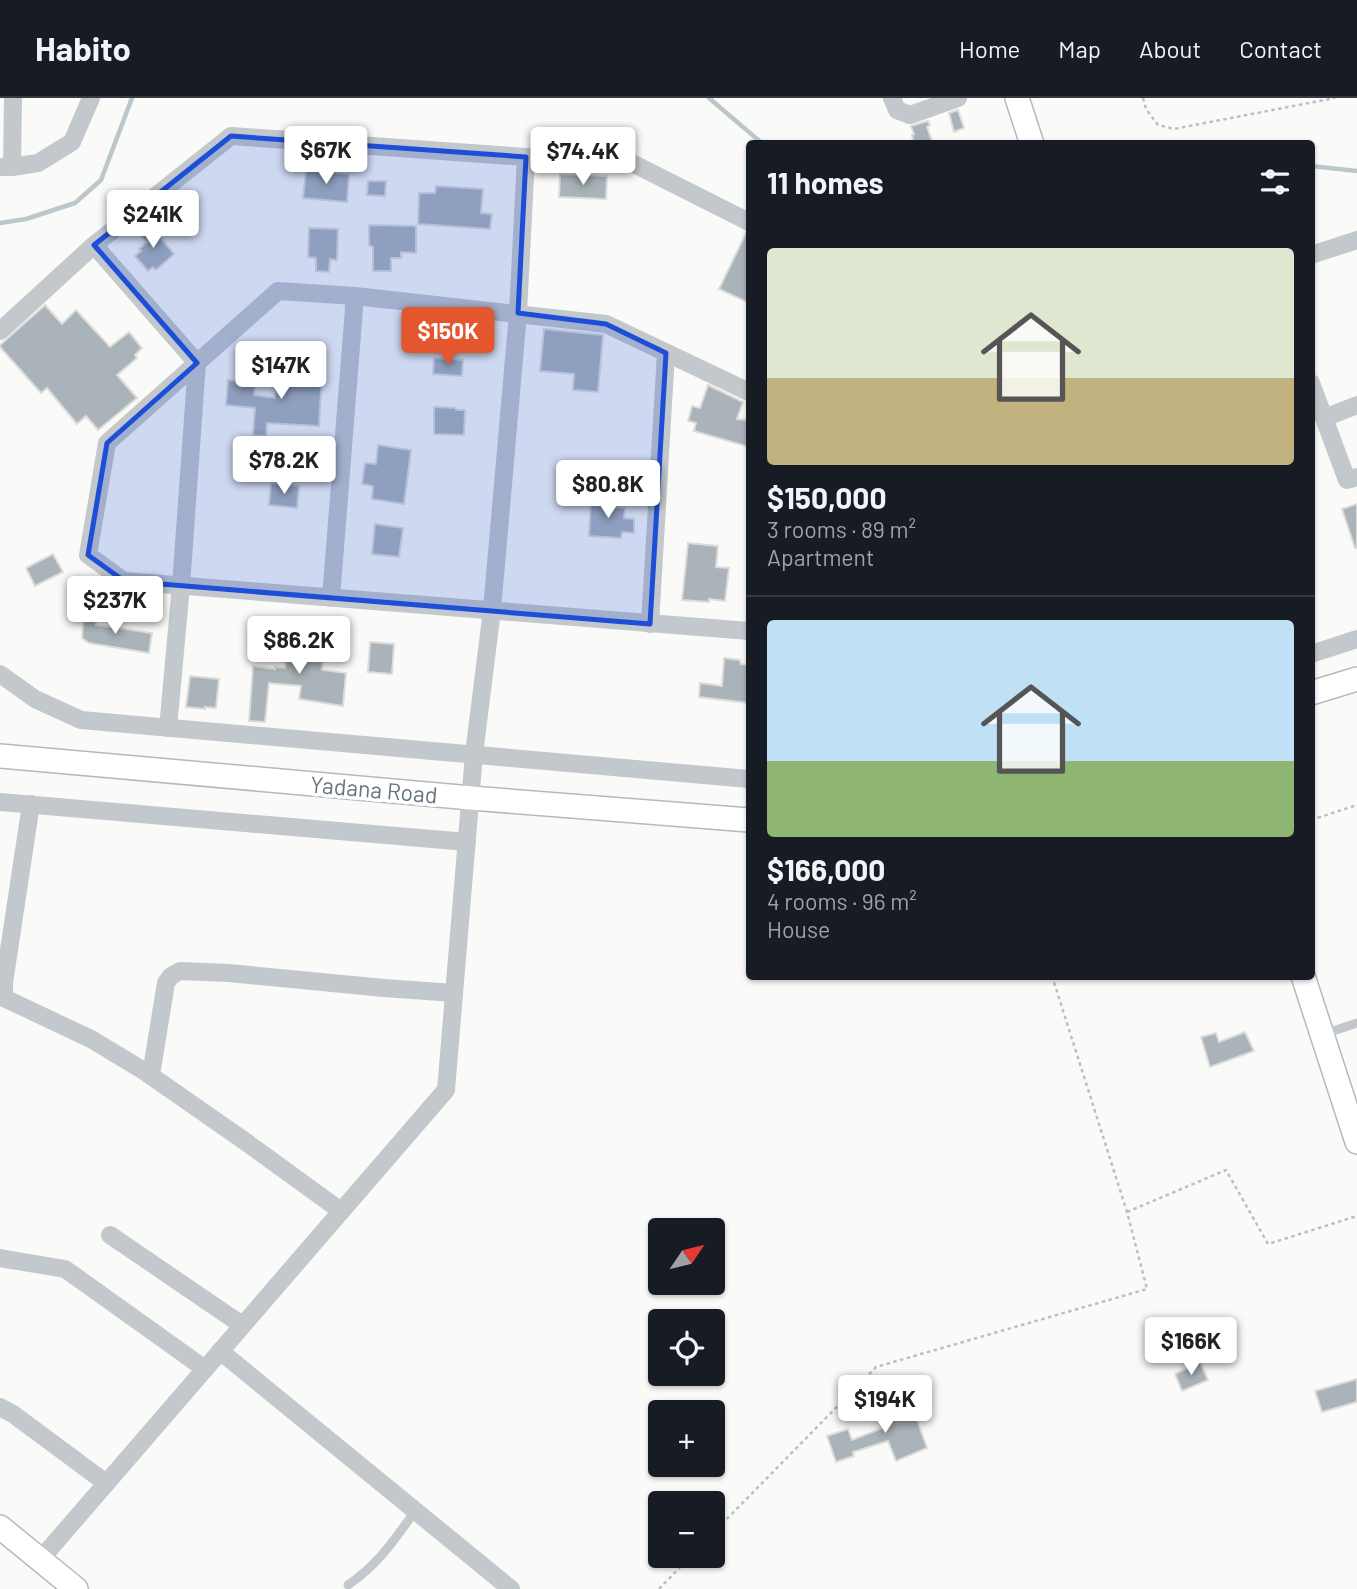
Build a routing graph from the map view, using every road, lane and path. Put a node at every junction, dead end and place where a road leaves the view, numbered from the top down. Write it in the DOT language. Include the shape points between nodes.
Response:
graph roads {
  1 [pos="13,98"];
  2 [pos="91,98"];
  3 [pos="892,98"];
  4 [pos="958,98"];
  5 [pos="1017,98"];
  6 [pos="1143,98"];
  7 [pos="1298,98"];
  8 [pos="1335,98"];
  9 [pos="1300,104"];
  10 [pos="1031,140"];
  11 [pos="526,157"];
  12 [pos="6,167"];
  13 [pos="746,220"];
  14 [pos="1357,240"];
  15 [pos="94,245"];
  16 [pos="1315,254"];
  17 [pos="355,296"];
  18 [pos="518,313"];
  19 [pos="0,331"];
  20 [pos="666,353"];
  21 [pos="197,363"];
  22 [pos="746,391"];
  23 [pos="1315,394"];
  24 [pos="1357,405"];
  25 [pos="1324,418"];
  26 [pos="1357,477"];
  27 [pos="181,586"];
  28 [pos="331,598"];
  29 [pos="492,610"];
  30 [pos="650,624"];
  31 [pos="746,631"];
  32 [pos="1357,639"];
  33 [pos="1315,653"];
  34 [pos="0,674"];
  35 [pos="1357,679"];
  36 [pos="1315,692"];
  37 [pos="167,728"];
  38 [pos="474,754"];
  39 [pos="0,756"];
  40 [pos="746,779"];
  41 [pos="471,798"];
  42 [pos="0,802"];
  43 [pos="30,804"];
  44 [pos="1357,805"];
  45 [pos="1315,819"];
  46 [pos="746,820"];
  47 [pos="467,842"];
  48 [pos="1053,980"];
  49 [pos="1304,980"];
  50 [pos="454,993"];
  51 [pos="2,997"];
  52 [pos="1357,1023"];
  53 [pos="1322,1035"];
  54 [pos="151,1075"];
  55 [pos="1357,1142"];
  56 [pos="341,1211"];
  57 [pos="1127,1212"];
  58 [pos="1357,1216"];
  59 [pos="110,1235"];
  60 [pos="0,1258"];
  61 [pos="242,1325"];
  62 [pos="220,1351"];
  63 [pos="205,1369"];
  64 [pos="0,1407"];
  65 [pos="106,1483"];
  66 [pos="416,1510"];
  67 [pos="725,1521"];
  68 [pos="0,1527"];
  69 [pos="40,1560"];
  70 [pos="679,1568"];
  71 [pos="348,1585"];
  72 [pos="76,1589"];
  73 [pos="511,1589"];
  74 [pos="659,1589"];
  1 -- 12 [label="street"];
  2 -- 12 [label="street" via="72,142 38,163"];
  3 -- 4 [label="street" via="897,110 910,115"];
  5 -- 10 [label="main road"];
  6 -- 9 [label="path" via="1158,125 1174,129"];
  7 -- 9 [label="path"];
  8 -- 9 [label="path"];
  11 -- 13 [label="street" via="632,163"];
  11 -- 15 [label="street" via="231,136"];
  11 -- 18 [label="street"];
  14 -- 16 [label="street"];
  15 -- 19 [label="street"];
  15 -- 21 [label="street"];
  17 -- 18 [label="street"];
  17 -- 21 [label="street" via="278,291"];
  17 -- 28 [label="street"];
  18 -- 20 [label="street" via="606,324"];
  18 -- 29 [label="street"];
  20 -- 22 [label="street"];
  20 -- 30 [label="street"];
  21 -- 27 [label="street"];
  21 -- 27 [label="street" via="107,443 88,555 124,581"];
  23 -- 25 [label="street"];
  24 -- 25 [label="street"];
  25 -- 26 [label="street" via="1347,481"];
  27 -- 28 [label="street"];
  27 -- 37 [label="street"];
  28 -- 29 [label="street"];
  29 -- 30 [label="street"];
  29 -- 38 [label="street"];
  30 -- 31 [label="street"];
  32 -- 33 [label="street"];
  34 -- 37 [label="street" via="35,699 81,720"];
  35 -- 36 [label="main road"];
  37 -- 38 [label="street"];
  38 -- 40 [label="street"];
  38 -- 41 [label="street"];
  39 -- 41 [label="main road, Yadana Road"];
  41 -- 46 [label="main road, Yadana Road"];
  41 -- 47 [label="street"];
  42 -- 43 [label="street"];
  43 -- 47 [label="street"];
  43 -- 51 [label="street"];
  44 -- 45 [label="path"];
  47 -- 50 [label="street"];
  48 -- 57 [label="path"];
  49 -- 53 [label="main road"];
  50 -- 54 [label="street" via="180,971 166,983"];
  50 -- 56 [label="street" via="446,1090"];
  51 -- 54 [label="street" via="91,1039"];
  52 -- 53 [label="lane"];
  53 -- 55 [label="main road"];
  54 -- 56 [label="street"];
  56 -- 61 [label="street"];
  57 -- 58 [label="path" via="1226,1170 1268,1244"];
  57 -- 67 [label="path" via="1147,1289 876,1367"];
  59 -- 61 [label="street"];
  60 -- 63 [label="street" via="65,1269"];
  61 -- 62 [label="street"];
  62 -- 63 [label="street"];
  62 -- 66 [label="street"];
  63 -- 65 [label="street"];
  64 -- 65 [label="street"];
  65 -- 69 [label="street"];
  66 -- 71 [label="lane" via="387,1550"];
  66 -- 73 [label="street"];
  68 -- 69 [label="main road"];
  69 -- 72 [label="main road"];
  70 -- 74 [label="path"];
}
